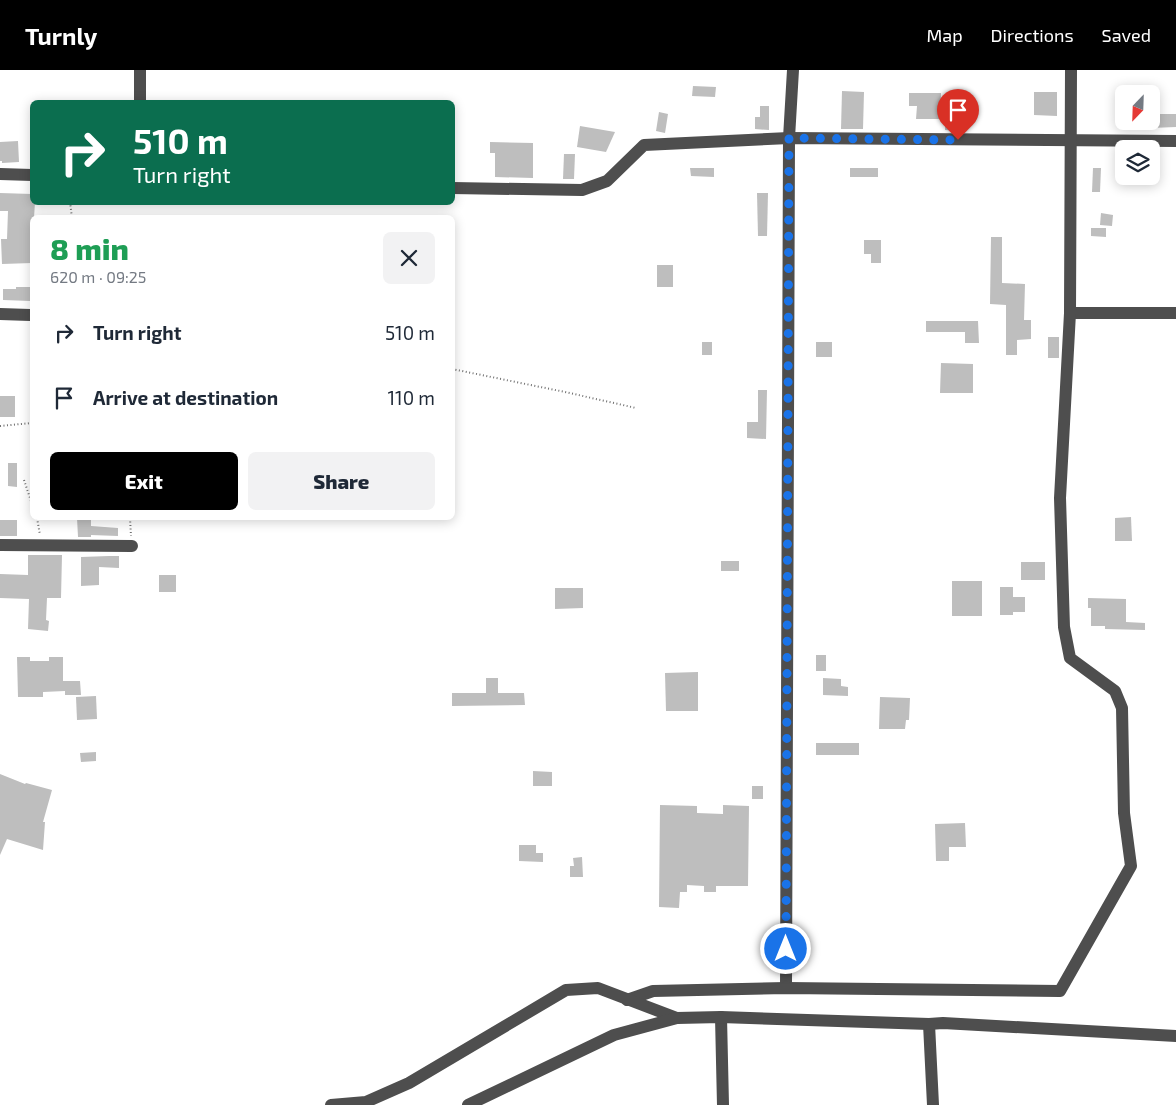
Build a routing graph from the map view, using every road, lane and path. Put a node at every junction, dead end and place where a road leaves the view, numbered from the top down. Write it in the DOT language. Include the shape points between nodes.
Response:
graph roads {
  1 [pos="140,70"];
  2 [pos="793,70"];
  3 [pos="1071,70"];
  4 [pos="140,100"];
  5 [pos="789,138"];
  6 [pos="1070,141"];
  7 [pos="1176,141"];
  8 [pos="0,174"];
  9 [pos="30,175"];
  10 [pos="455,188"];
  11 [pos="1070,313"];
  12 [pos="1176,313"];
  13 [pos="0,314"];
  14 [pos="30,315"];
  15 [pos="455,370"];
  16 [pos="636,408"];
  17 [pos="30,423"];
  18 [pos="0,426"];
  19 [pos="24,480"];
  20 [pos="30,498"];
  21 [pos="37,520"];
  22 [pos="130,520"];
  23 [pos="0,545"];
  24 [pos="41,545"];
  25 [pos="132,546"];
  26 [pos="786,988"];
  27 [pos="627,1000"];
  28 [pos="720,1017"];
  29 [pos="677,1018"];
  30 [pos="929,1024"];
  31 [pos="1176,1036"];
  32 [pos="331,1105"];
  33 [pos="468,1105"];
  34 [pos="723,1105"];
  35 [pos="933,1105"];
  1 -- 4 [label="street"];
  2 -- 5 [label="street"];
  3 -- 6 [label="street"];
  5 -- 6 [label="street"];
  5 -- 10 [label="street" via="644,145 606,181 582,190"];
  5 -- 26 [label="street"];
  6 -- 7 [label="street"];
  6 -- 11 [label="street"];
  8 -- 9 [label="street"];
  11 -- 12 [label="street"];
  11 -- 26 [label="street" via="1060,498 1064,627 1070,658 1116,691 1122,708 1124,813 1131,866 1060,990"];
  13 -- 14 [label="street"];
  15 -- 16 [label="path"];
  17 -- 18 [label="path"];
  19 -- 20 [label="path"];
  21 -- 24 [label="path"];
  22 -- 25 [label="path"];
  23 -- 24 [label="street"];
  24 -- 25 [label="street"];
  26 -- 27 [label="street" via="653,990"];
  27 -- 29 [label="street"];
  27 -- 32 [label="street" via="598,988 566,990 409,1083 366,1102"];
  28 -- 29 [label="street"];
  28 -- 30 [label="street"];
  28 -- 34 [label="street"];
  29 -- 33 [label="street" via="614,1035"];
  30 -- 31 [label="street"];
  30 -- 35 [label="street"];
}
